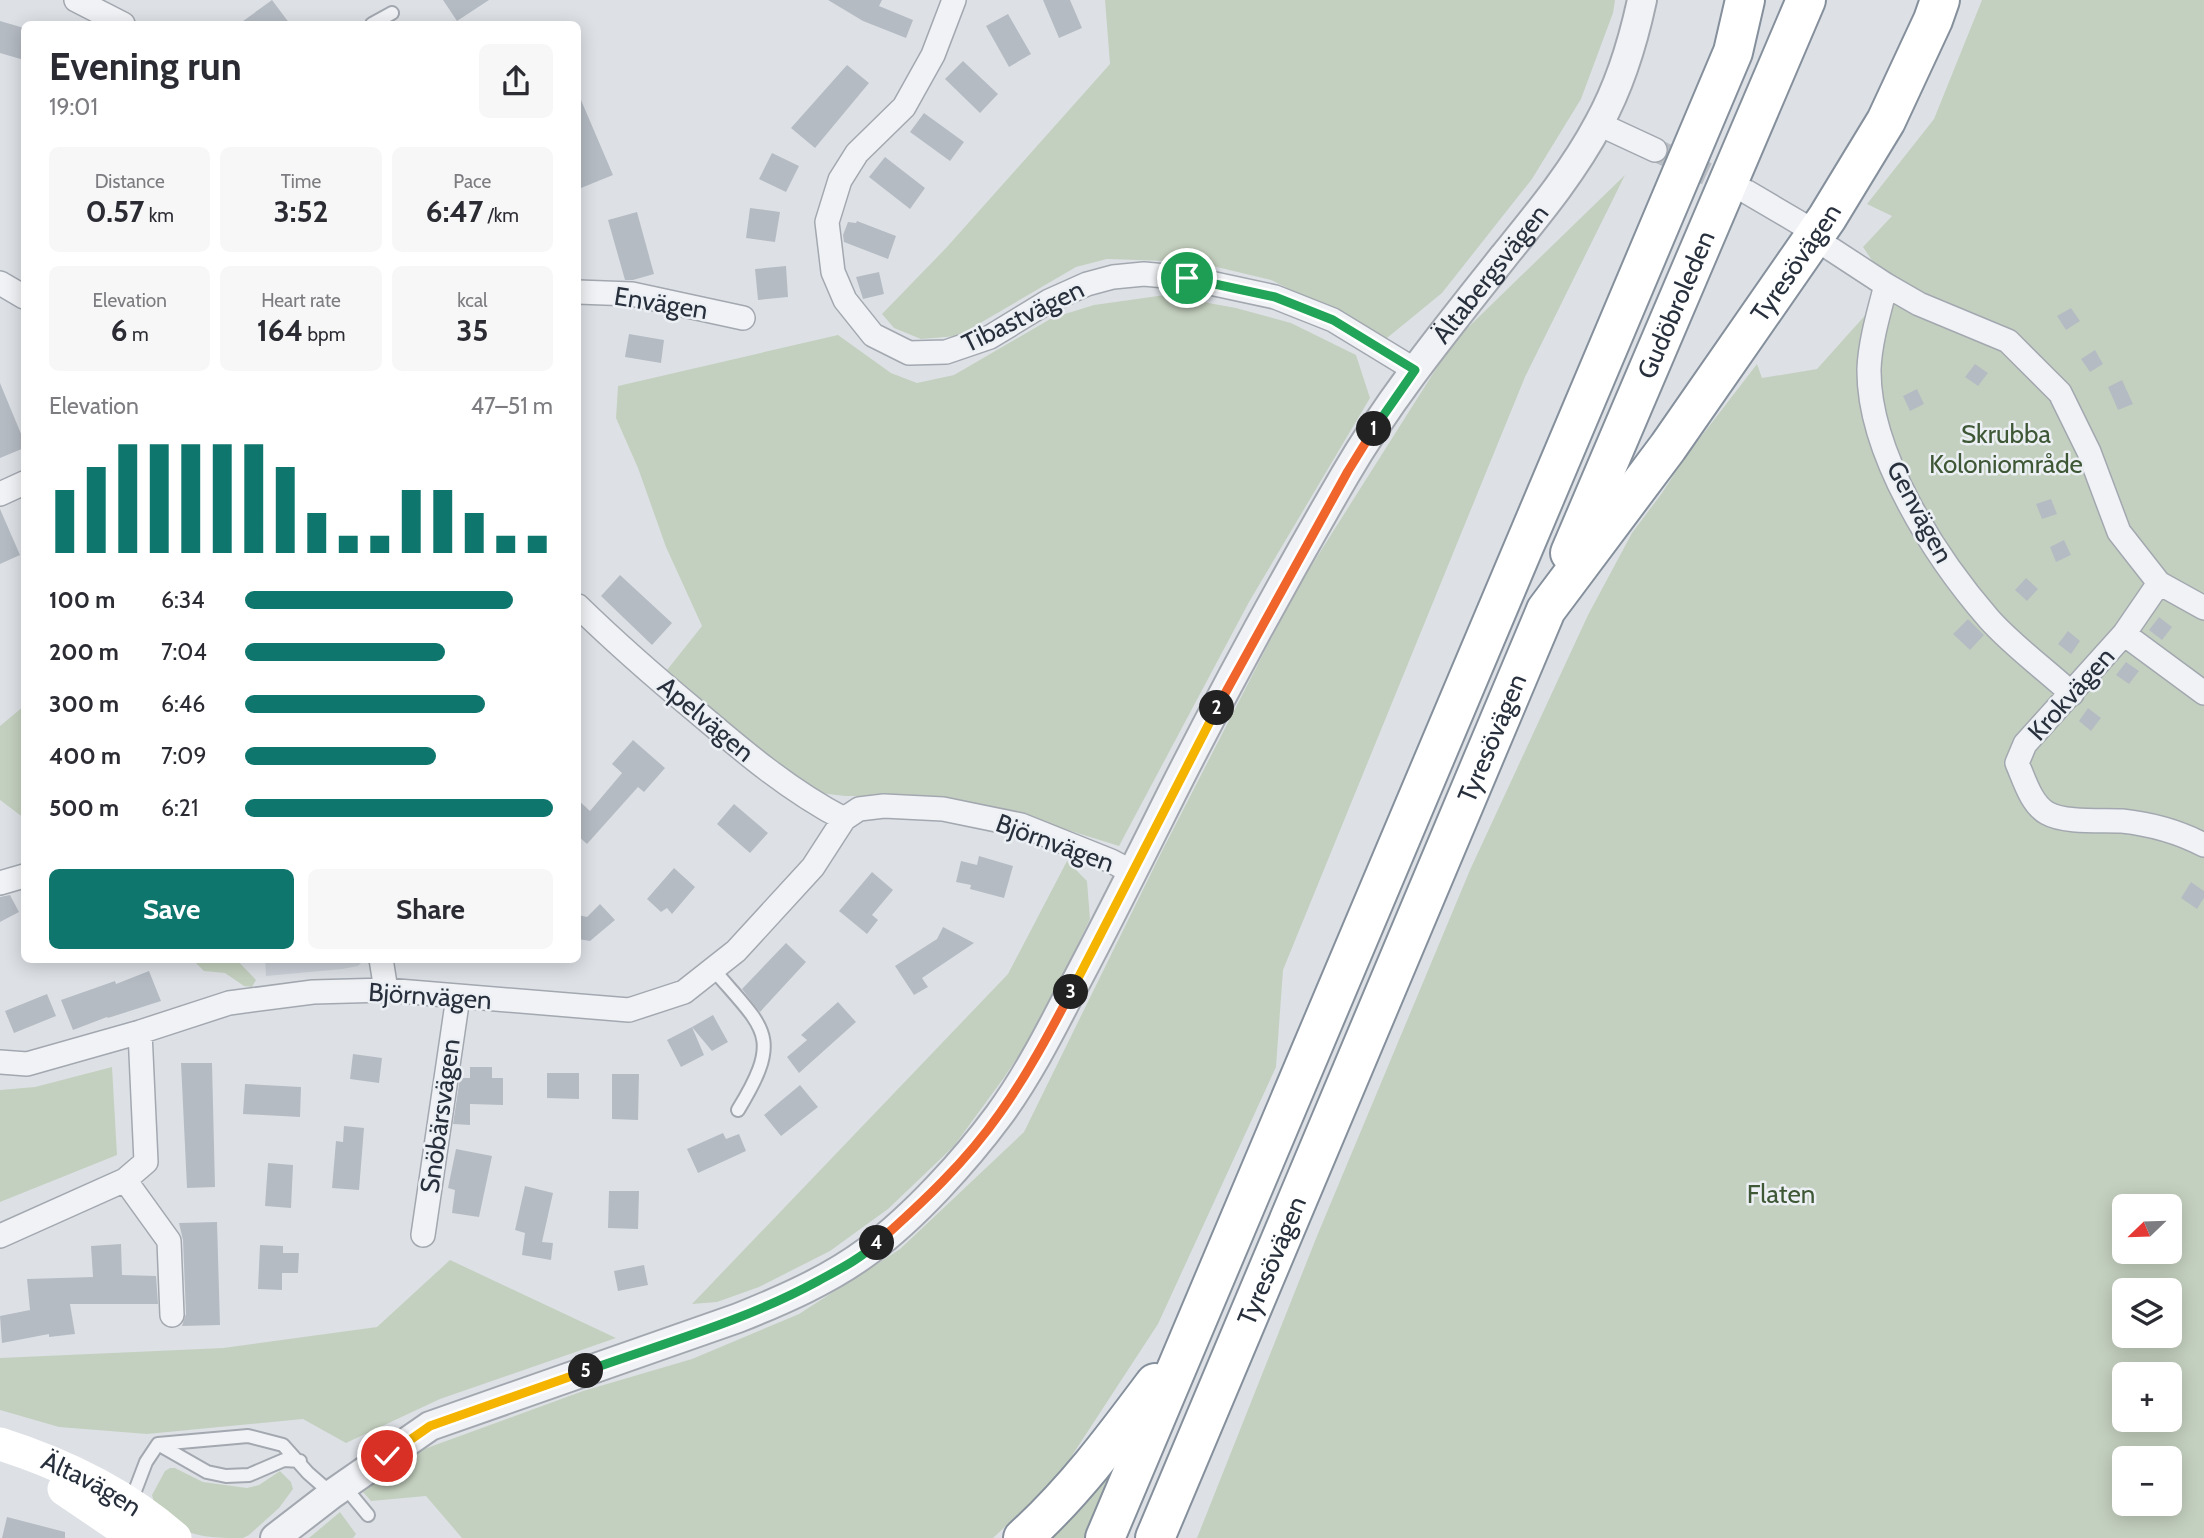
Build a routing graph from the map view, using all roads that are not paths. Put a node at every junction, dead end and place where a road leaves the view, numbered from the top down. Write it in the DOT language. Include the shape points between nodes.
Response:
graph roads {
  1 [pos="76,0"];
  2 [pos="954,0"];
  3 [pos="1642,0"];
  4 [pos="1745,0"];
  5 [pos="1757,0"];
  6 [pos="1806,0"];
  7 [pos="1940,0"];
  8 [pos="392,13"];
  9 [pos="117,21"];
  10 [pos="377,21"];
  11 [pos="1733,52"];
  12 [pos="1599,124"];
  13 [pos="1655,150"];
  14 [pos="1747,192"];
  15 [pos="1803,225"];
  16 [pos="1831,249"];
  17 [pos="0,283"];
  18 [pos="1886,285"];
  19 [pos="581,292"];
  20 [pos="21,295"];
  21 [pos="743,318"];
  22 [pos="1415,370"];
  23 [pos="21,484"];
  24 [pos="0,494"];
  25 [pos="2159,583"];
  26 [pos="2204,608"];
  27 [pos="581,609"];
  28 [pos="1546,610"];
  29 [pos="2124,634"];
  30 [pos="2204,693"];
  31 [pos="2072,694"];
  32 [pos="844,818"];
  33 [pos="2204,845"];
  34 [pos="1134,873"];
  35 [pos="21,877"];
  36 [pos="0,883"];
  37 [pos="382,963"];
  38 [pos="713,969"];
  39 [pos="386,990"];
  40 [pos="458,997"];
  41 [pos="141,1032"];
  42 [pos="0,1062"];
  43 [pos="738,1110"];
  44 [pos="125,1180"];
  45 [pos="423,1235"];
  46 [pos="0,1236"];
  47 [pos="172,1315"];
  48 [pos="1192,1333"];
  49 [pos="158,1444"];
  50 [pos="0,1446"];
  51 [pos="300,1461"];
  52 [pos="337,1490"];
  53 [pos="130,1504"];
  54 [pos="368,1515"];
  55 [pos="136,1538"];
  56 [pos="175,1538"];
  57 [pos="275,1538"];
  58 [pos="1023,1538"];
  59 [pos="1105,1538"];
  60 [pos="1154,1538"];
  1 -- 9 [label="street"];
  2 -- 22 [label="street, Tibastvägen" via="933,55 904,107 857,153 840,180 827,222 833,272 845,300 873,335 909,353 946,352 990,337 1049,300 1087,284 1144,274 1275,297 1333,320"];
  3 -- 12 [label="street, Ältabergsvägen" via="1634,36"];
  4 -- 11 [label="highway, Tyresövägen"];
  5 -- 11 [label="highway"];
  6 -- 28 [label="highway, Gudöbroleden"];
  7 -- 28 [label="highway, Tyresövägen" via="1886,121 1827,218 1668,447"];
  8 -- 10 [label="lane"];
  11 -- 48 [label="highway, Tyresövägen"];
  12 -- 13 [label="street"];
  12 -- 22 [label="street, Ältabergsvägen" via="1543,208"];
  14 -- 15 [label="street"];
  16 -- 18 [label="street"];
  17 -- 20 [label="street"];
  18 -- 25 [label="street" via="1919,304 2008,341 2060,393 2089,452 2119,532"];
  18 -- 31 [label="street, Genvägen" via="1869,368 1872,410 1899,484 1944,562 1991,621"];
  19 -- 21 [label="street, Envägen" via="632,294"];
  22 -- 34 [label="street, Ältabergsvägen" via="1348,471 1256,635"];
  23 -- 24 [label="street"];
  25 -- 26 [label="street"];
  25 -- 29 [label="street, Krokvägen"];
  27 -- 32 [label="street, Apelvägen" via="746,754"];
  28 -- 60 [label="highway, Tyresövägen"];
  29 -- 30 [label="street"];
  29 -- 31 [label="street, Krokvägen"];
  31 -- 33 [label="street, Krokvägen" via="2025,744 2017,763 2030,795 2047,813 2075,820 2123,821 2181,833"];
  32 -- 34 [label="street, Björnvägen" via="859,809 884,806 951,810 1021,825"];
  32 -- 38 [label="street, Björnvägen" via="813,867 763,924"];
  34 -- 52 [label="street, Ältabergsvägen" via="1040,1051 999,1115 953,1171 869,1250 785,1299 738,1318 430,1426"];
  35 -- 36 [label="street"];
  37 -- 39 [label="street"];
  38 -- 40 [label="street, Björnvägen" via="684,992 629,1010"];
  38 -- 43 [label="lane" via="757,1021 764,1039 755,1082"];
  39 -- 40 [label="street, Björnvägen"];
  39 -- 41 [label="street, Björnvägen" via="240,1001"];
  40 -- 45 [label="street, Snöbärsvägen"];
  41 -- 42 [label="street, Björnvägen" via="27,1064"];
  41 -- 44 [label="street" via="146,1162"];
  44 -- 46 [label="street"];
  44 -- 47 [label="street" via="169,1241"];
  48 -- 58 [label="highway" via="1094,1464"];
  48 -- 59 [label="highway, Tyresövägen"];
  49 -- 51 [label="lane" via="248,1436 283,1445"];
  49 -- 51 [label="lane" via="207,1472 226,1476 249,1475 284,1460"];
  49 -- 53 [label="lane"];
  50 -- 53 [label="main road, Ältavägen" via="47,1459"];
  50 -- 55 [label="main road, Ältavägen"];
  51 -- 52 [label="lane" via="308,1473"];
  52 -- 54 [label="lane"];
  52 -- 57 [label="street, Ältabergsvägen"];
  53 -- 56 [label="main road, Ältavägen"];
}
